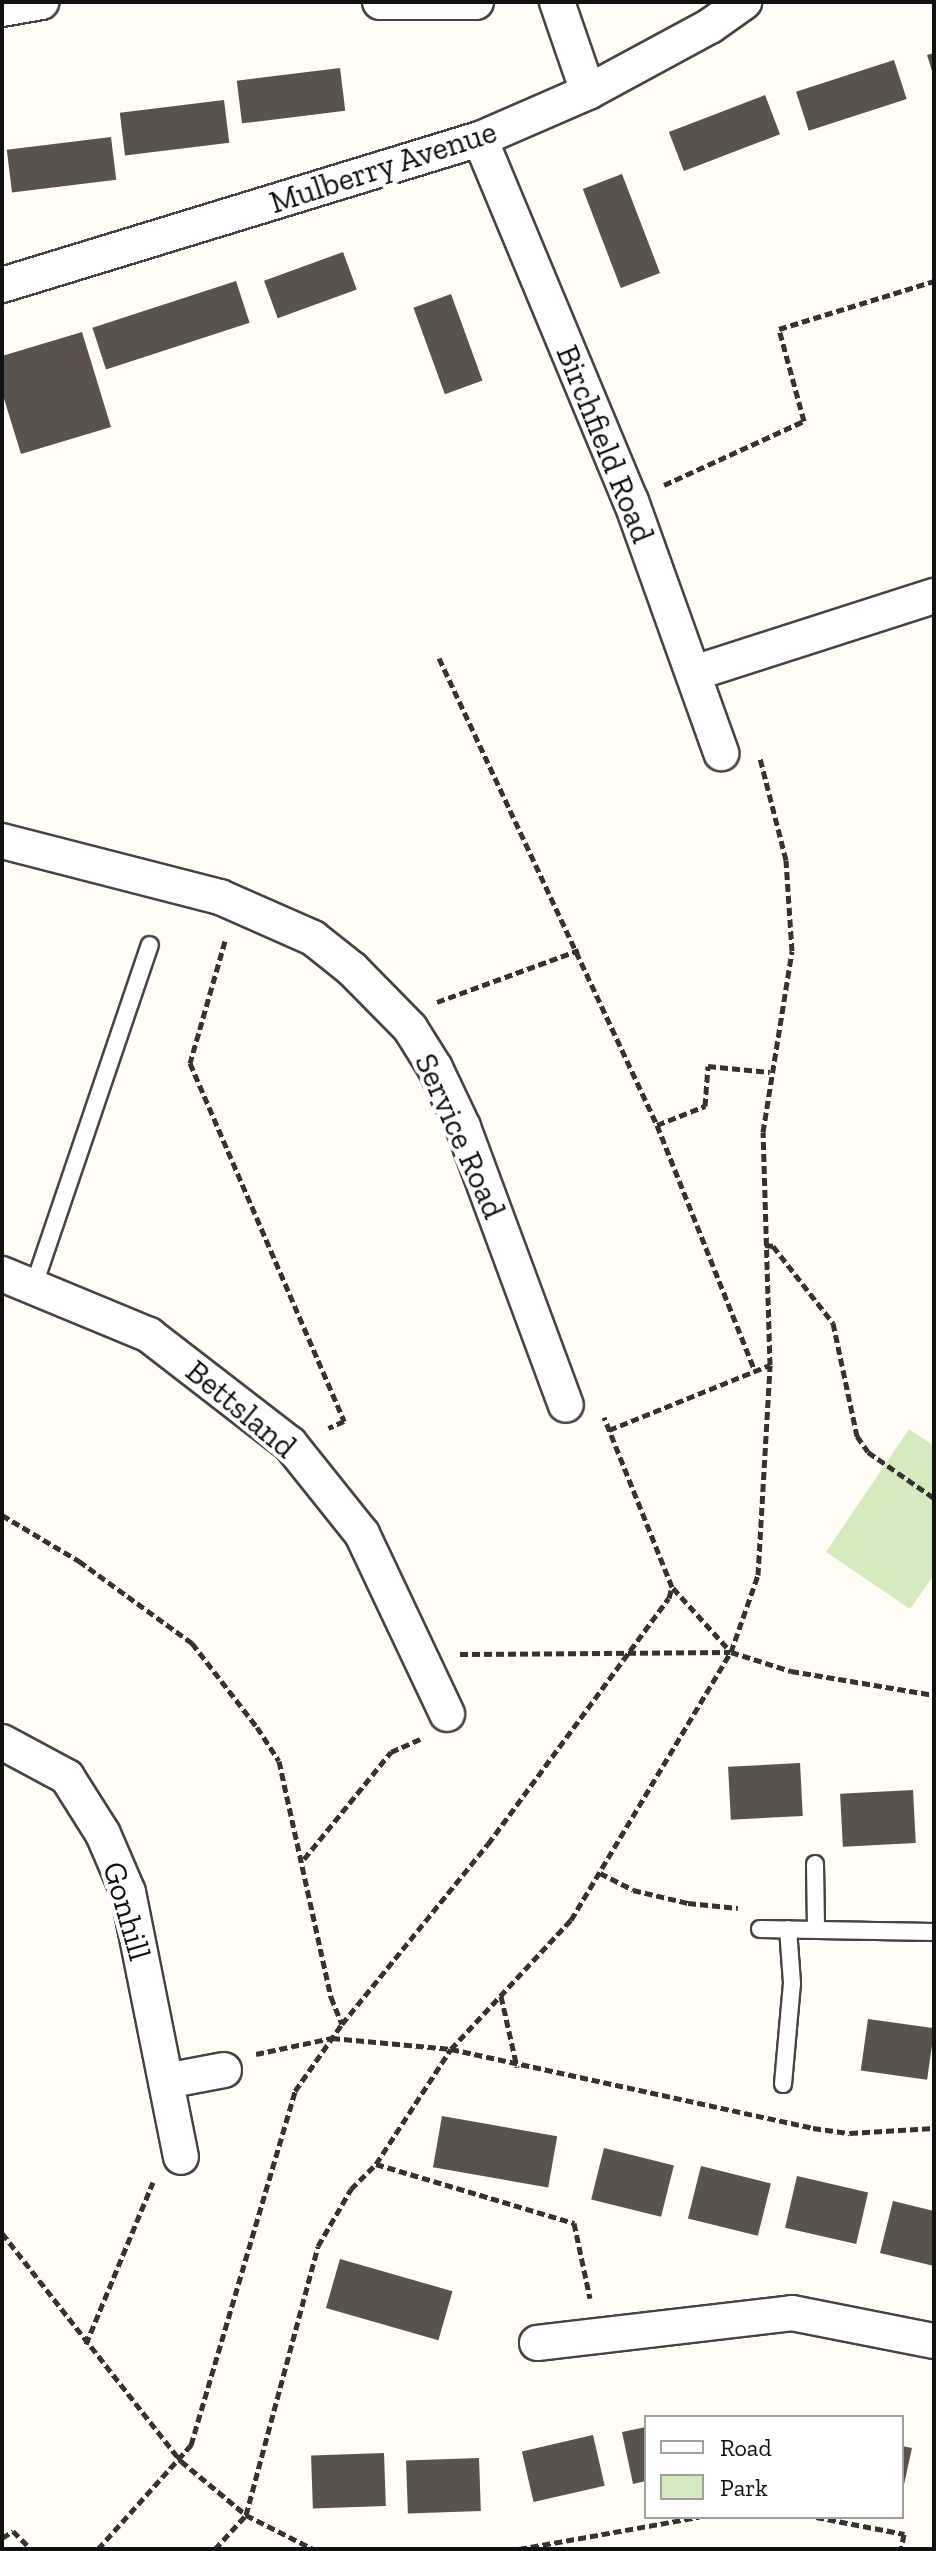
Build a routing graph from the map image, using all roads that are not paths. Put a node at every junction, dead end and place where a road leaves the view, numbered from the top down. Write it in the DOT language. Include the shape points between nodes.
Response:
graph roads {
  1 [pos="41,2"];
  2 [pos="380,2"];
  3 [pos="476,2"];
  4 [pos="557,2"];
  5 [pos="744,2"];
  6 [pos="2,9"];
  7 [pos="588,92"];
  8 [pos="480,139"];
  9 [pos="2,285"];
  10 [pos="934,596"];
  11 [pos="694,673"];
  12 [pos="721,753"];
  13 [pos="2,841"];
  14 [pos="150,945"];
  15 [pos="2,1274"];
  16 [pos="34,1285"];
  17 [pos="566,1405"];
  18 [pos="447,1714"];
  19 [pos="2,1742"];
  20 [pos="815,1864"];
  21 [pos="816,1927"];
  22 [pos="760,1929"];
  23 [pos="788,1929"];
  24 [pos="934,1932"];
  25 [pos="224,2070"];
  26 [pos="166,2081"];
  27 [pos="783,2084"];
  28 [pos="181,2157"];
  29 [pos="934,2341"];
  30 [pos="537,2343"];
  1 -- 6 [label="street"];
  2 -- 3 [label="street"];
  4 -- 7 [label="street"];
  5 -- 7 [label="street, Mulberry Avenue"];
  7 -- 8 [label="street, Mulberry Avenue"];
  8 -- 9 [label="street, Mulberry Avenue"];
  8 -- 11 [label="street, Birchfield Road" via="631,501"];
  10 -- 11 [label="street"];
  11 -- 12 [label="street, Birchfield Road"];
  13 -- 17 [label="street, Service Road" via="235,904 313,938 399,1016 435,1068 463,1127"];
  14 -- 16 [label="lane"];
  15 -- 16 [label="street, Bettsland"];
  16 -- 18 [label="street, Bettsland" via="149,1335 290,1444 362,1534"];
  19 -- 26 [label="street, Gonhill" via="67,1777 103,1834 128,1892"];
  20 -- 21 [label="lane"];
  21 -- 23 [label="lane"];
  21 -- 24 [label="lane"];
  22 -- 23 [label="lane"];
  23 -- 27 [label="lane" via="792,1983"];
  25 -- 26 [label="street"];
  26 -- 28 [label="street, Gonhill"];
  29 -- 30 [label="street" via="792,2313"];
}
